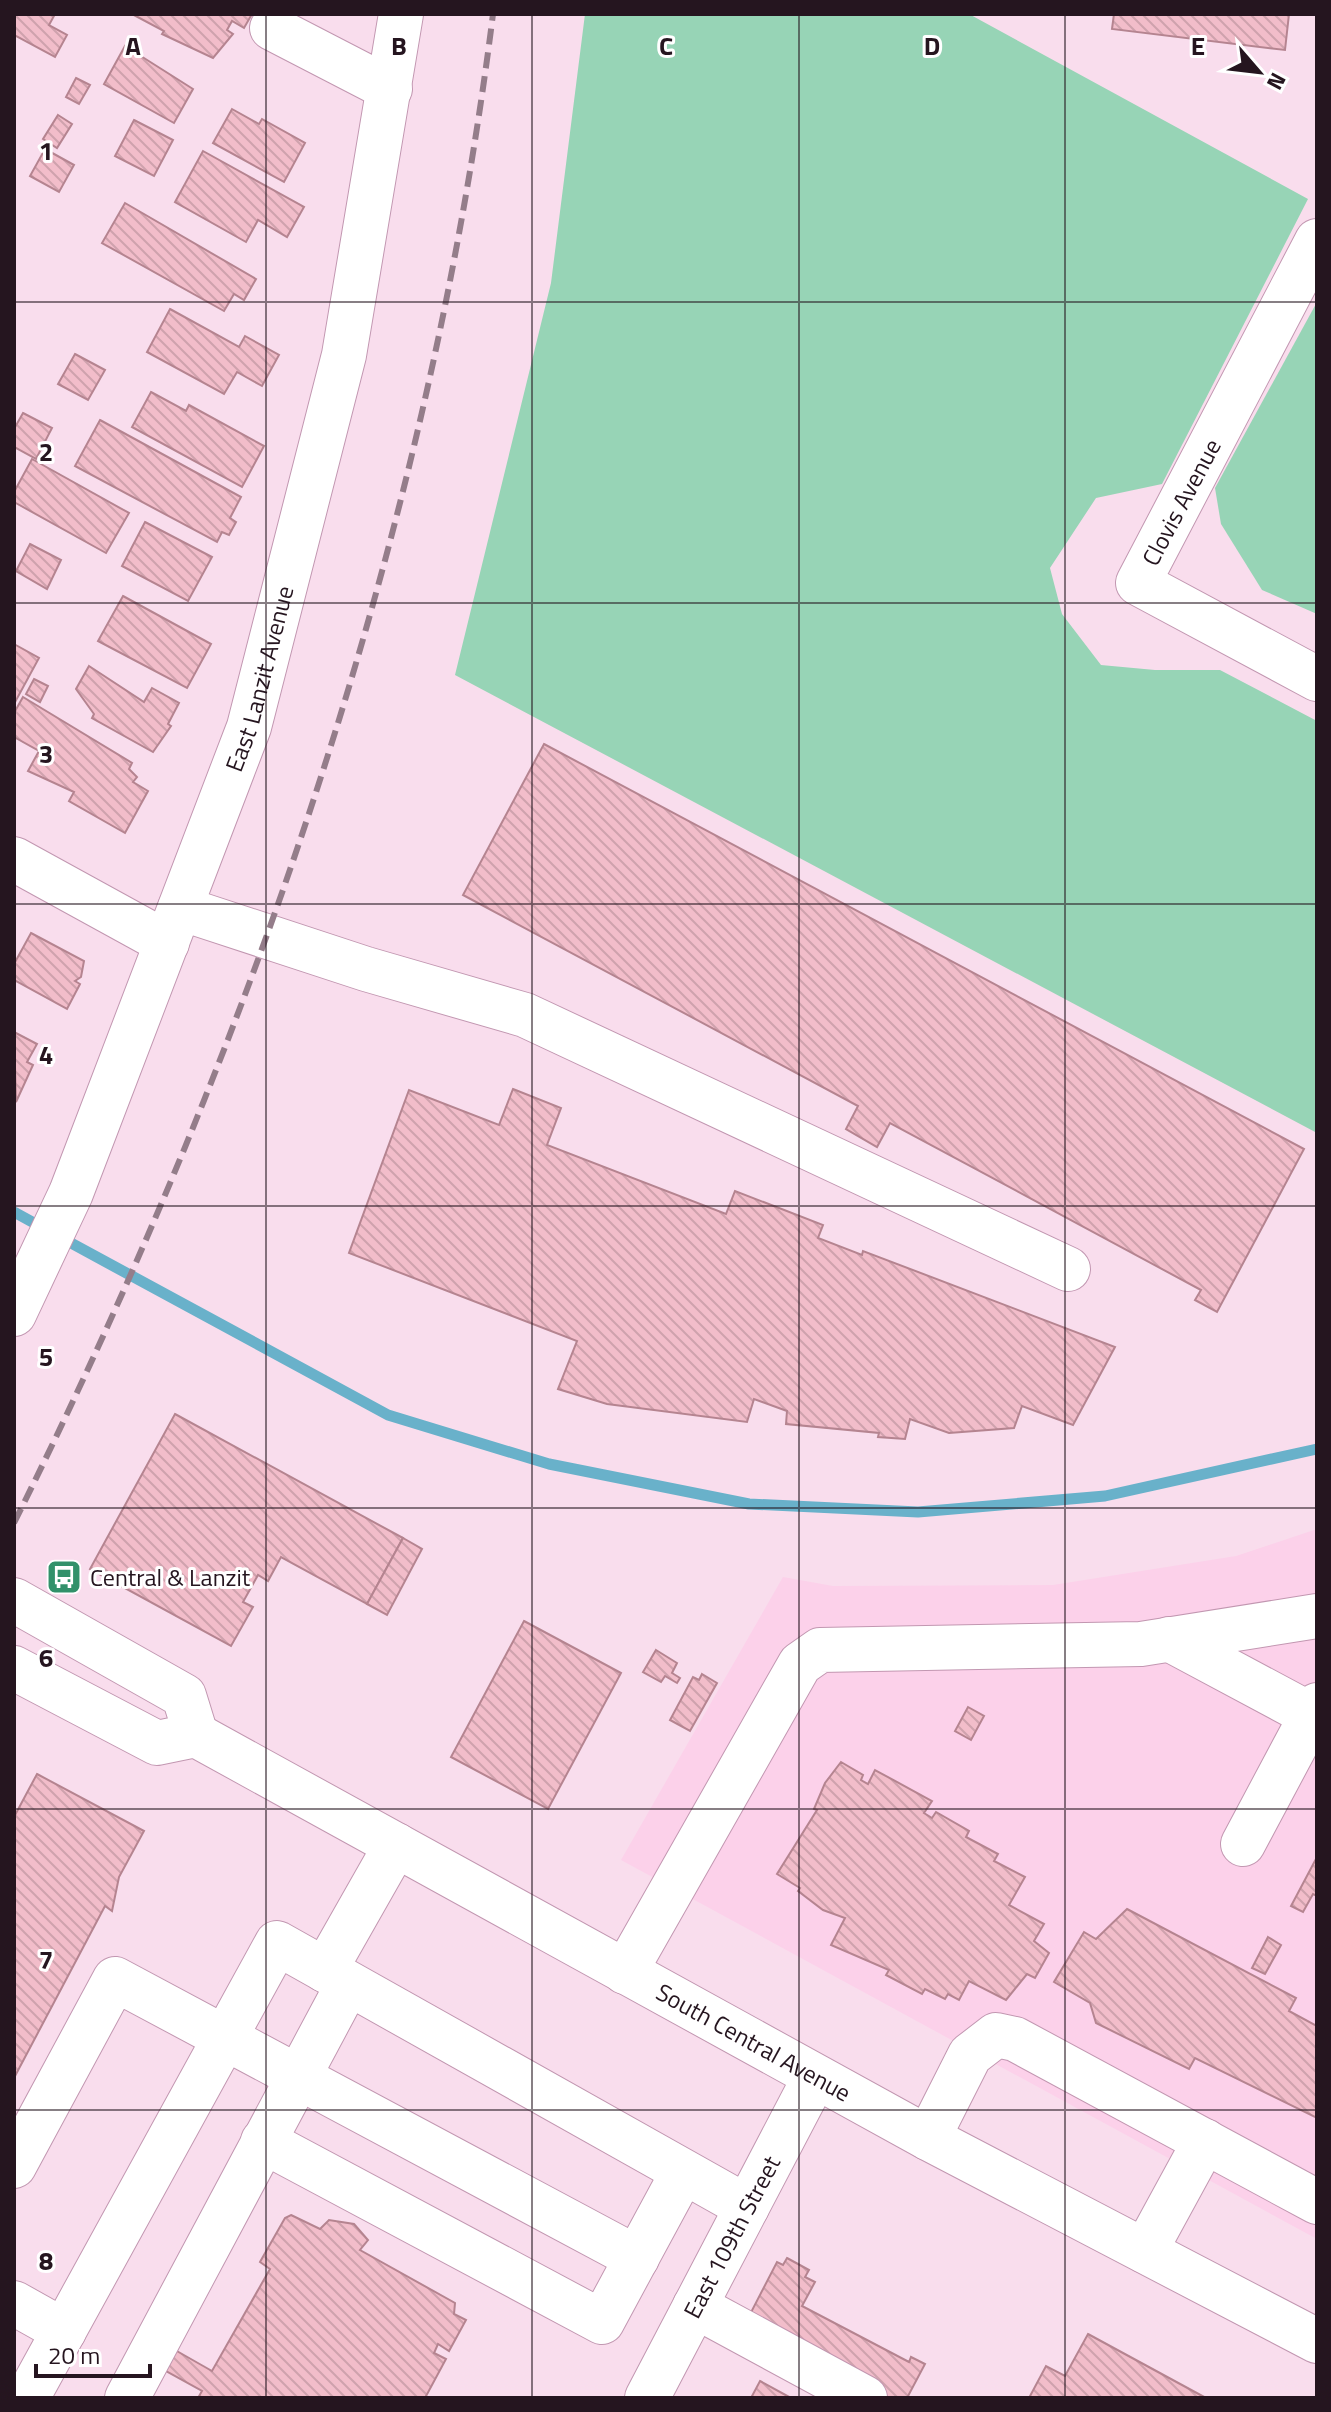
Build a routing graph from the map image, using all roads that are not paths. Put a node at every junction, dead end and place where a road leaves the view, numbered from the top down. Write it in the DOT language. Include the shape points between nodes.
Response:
graph roads {
  1 [pos="401,14"];
  2 [pos="272,28"];
  3 [pos="390,89"];
  4 [pos="1317,241"];
  5 [pos="1317,679"];
  6 [pos="14,859"];
  7 [pos="174,925"];
  8 [pos="1068,1269"];
  9 [pos="23,1295"];
  10 [pos="14,1600"];
  11 [pos="1317,1616"];
  12 [pos="1169,1639"];
  13 [pos="14,1668"];
  14 [pos="1314,1710"];
  15 [pos="196,1735"];
  16 [pos="1243,1844"];
  17 [pos="396,1845"];
  18 [pos="625,1972"];
  19 [pos="337,1977"];
  20 [pos="225,2038"];
  21 [pos="297,2077"];
  22 [pos="815,2077"];
  23 [pos="928,2138"];
  24 [pos="263,2141"];
  25 [pos="1205,2141"];
  26 [pos="14,2166"];
  27 [pos="683,2172"];
  28 [pos="1317,2202"];
  29 [pos="747,2207"];
  30 [pos="1145,2251"];
  31 [pos="637,2258"];
  32 [pos="14,2303"];
  33 [pos="695,2306"];
  34 [pos="64,2331"];
  35 [pos="1317,2341"];
  36 [pos="27,2398"];
  37 [pos="127,2398"];
  38 [pos="647,2398"];
  39 [pos="865,2398"];
  1 -- 3 [label="street, East Lanzit Avenue"];
  2 -- 3 [label="street"];
  3 -- 7 [label="street, East Lanzit Avenue" via="344,355 253,712"];
  4 -- 5 [label="street, Clovis Avenue" via="1138,583"];
  6 -- 7 [label="street"];
  7 -- 8 [label="street" via="366,969 525,1015"];
  7 -- 9 [label="street, East Lanzit Avenue" via="71,1193"];
  10 -- 15 [label="street" via="184,1696"];
  11 -- 12 [label="street"];
  12 -- 14 [label="street"];
  12 -- 18 [label="street" via="1141,1644 820,1650 800,1664"];
  13 -- 15 [label="street" via="157,1743"];
  14 -- 16 [label="street"];
  15 -- 17 [label="street, South Central Avenue"];
  17 -- 18 [label="street, South Central Avenue"];
  17 -- 19 [label="street"];
  18 -- 22 [label="street, South Central Avenue"];
  19 -- 20 [label="street" via="277,1943"];
  19 -- 21 [label="street"];
  19 -- 27 [label="street"];
  20 -- 21 [label="street"];
  20 -- 26 [label="street" via="115,1979"];
  20 -- 34 [label="street"];
  21 -- 24 [label="street"];
  21 -- 31 [label="street"];
  22 -- 23 [label="street, South Central Avenue"];
  22 -- 29 [label="street, East 109th Street"];
  23 -- 25 [label="street" via="970,2055 996,2035 1015,2039"];
  23 -- 30 [label="street, South Central Avenue"];
  24 -- 31 [label="street" via="602,2322"];
  24 -- 37 [label="street"];
  25 -- 28 [label="street"];
  25 -- 30 [label="street"];
  27 -- 29 [label="street"];
  27 -- 31 [label="street"];
  29 -- 33 [label="street, East 109th Street"];
  30 -- 35 [label="street, South Central Avenue"];
  32 -- 34 [label="street"];
  33 -- 38 [label="street, East 109th Street"];
  33 -- 39 [label="street"];
  34 -- 36 [label="street"];
}
